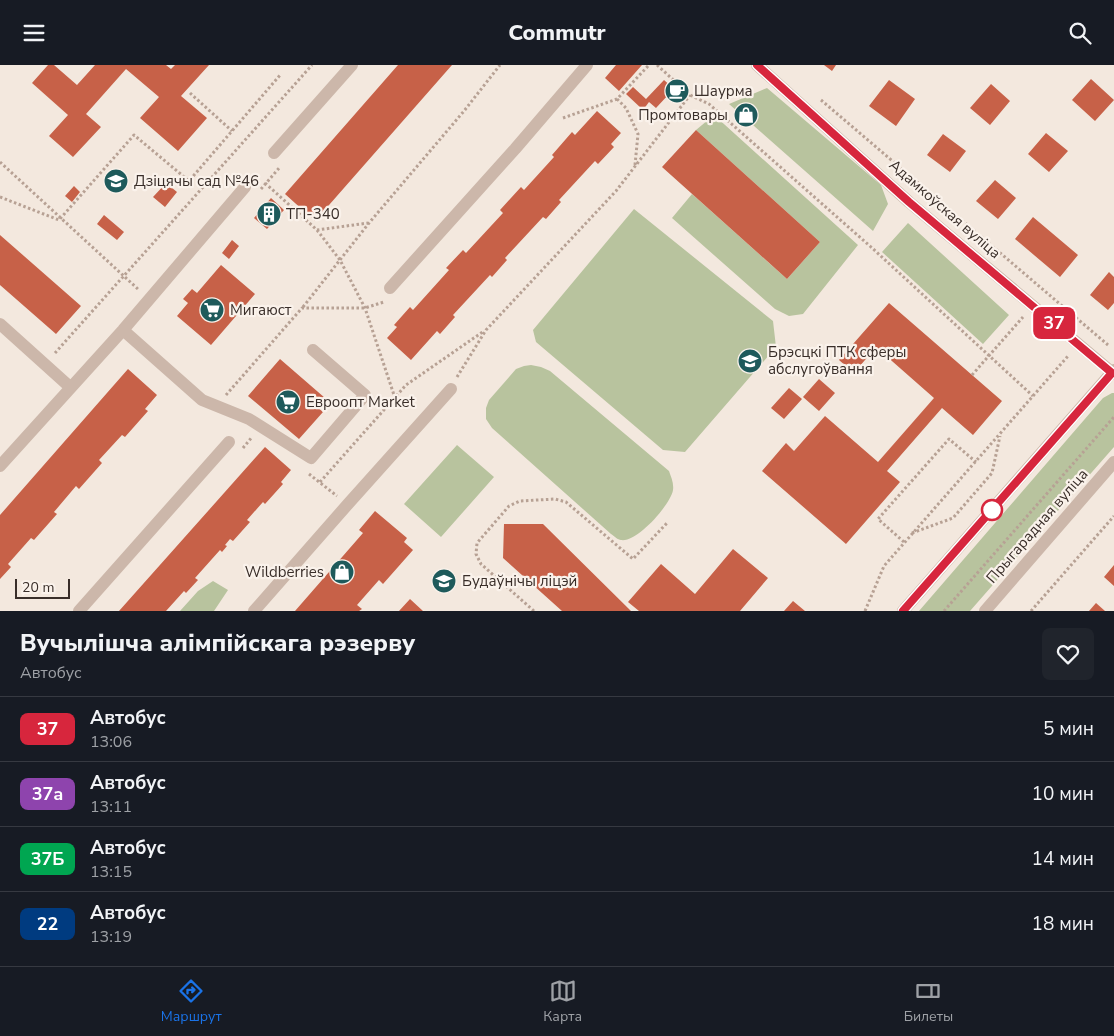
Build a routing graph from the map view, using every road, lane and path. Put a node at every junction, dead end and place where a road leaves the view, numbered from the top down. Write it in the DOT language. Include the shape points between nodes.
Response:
graph roads {
  1 [pos="312,65"];
  2 [pos="500,65"];
  3 [pos="587,65"];
  4 [pos="657,65"];
  5 [pos="757,65"];
  6 [pos="350,66"];
  7 [pos="281,73"];
  8 [pos="190,93"];
  9 [pos="690,95"];
  10 [pos="818,97"];
  11 [pos="617,99"];
  12 [pos="232,131"];
  13 [pos="274,153"];
  14 [pos="0,162"];
  15 [pos="635,166"];
  16 [pos="265,183"];
  17 [pos="245,187"];
  18 [pos="0,197"];
  19 [pos="61,218"];
  20 [pos="369,223"];
  21 [pos="317,230"];
  22 [pos="340,260"];
  23 [pos="123,276"];
  24 [pos="390,289"];
  25 [pos="149,299"];
  26 [pos="302,308"];
  27 [pos="365,308"];
  28 [pos="1023,317"];
  29 [pos="0,325"];
  30 [pos="123,330"];
  31 [pos="486,330"];
  32 [pos="1108,345"];
  33 [pos="313,350"];
  34 [pos="990,356"];
  35 [pos="1068,356"];
  36 [pos="44,364"];
  37 [pos="1113,372"];
  38 [pos="972,375"];
  39 [pos="70,387"];
  40 [pos="452,389"];
  41 [pos="1033,396"];
  42 [pos="395,398"];
  43 [pos="217,405"];
  44 [pos="1114,417"];
  45 [pos="257,432"];
  46 [pos="1000,434"];
  47 [pos="229,442"];
  48 [pos="237,454"];
  49 [pos="976,462"];
  50 [pos="1114,462"];
  51 [pos="0,466"];
  52 [pos="306,471"];
  53 [pos="320,483"];
  54 [pos="348,504"];
  55 [pos="1114,516"];
  56 [pos="667,523"];
  57 [pos="912,533"];
  58 [pos="904,542"];
  59 [pos="79,611"];
  60 [pos="254,611"];
  61 [pos="534,611"];
  62 [pos="865,611"];
  63 [pos="903,611"];
  64 [pos="944,611"];
  65 [pos="985,611"];
  66 [pos="1031,611"];
  1 -- 23 [label="path"];
  2 -- 20 [label="path"];
  3 -- 24 [label="street"];
  4 -- 9 [label="path"];
  5 -- 37 [label="street, Адамкоўская вуліца" via="909,202"];
  6 -- 13 [label="street"];
  7 -- 12 [label="path"];
  8 -- 12 [label="path"];
  9 -- 15 [label="path"];
  9 -- 34 [label="path" via="709,104"];
  10 -- 32 [label="path"];
  11 -- 15 [label="path" via="626,108 638,134"];
  12 -- 19 [label="path" via="189,181 134,135"];
  14 -- 19 [label="path"];
  15 -- 31 [label="path" via="616,191"];
  16 -- 21 [label="path"];
  17 -- 25 [label="street"];
  18 -- 19 [label="path" via="59,220"];
  19 -- 23 [label="path"];
  20 -- 21 [label="path"];
  20 -- 22 [label="path"];
  21 -- 22 [label="path"];
  22 -- 26 [label="path"];
  22 -- 27 [label="path"];
  23 -- 25 [label="path"];
  23 -- 36 [label="path"];
  25 -- 30 [label="street"];
  26 -- 27 [label="path"];
  26 -- 43 [label="path"];
  27 -- 42 [label="path"];
  28 -- 34 [label="path"];
  29 -- 36 [label="street"];
  30 -- 39 [label="street"];
  30 -- 43 [label="street" via="202,400"];
  31 -- 40 [label="path"];
  31 -- 42 [label="path" via="406,385"];
  33 -- 43 [label="street" via="365,395 311,458 249,419"];
  34 -- 38 [label="path"];
  34 -- 41 [label="path"];
  35 -- 41 [label="path"];
  36 -- 39 [label="street"];
  37 -- 63 [label="street"];
  39 -- 51 [label="street"];
  40 -- 54 [label="street"];
  41 -- 46 [label="path"];
  42 -- 53 [label="path"];
  44 -- 64 [label="path"];
  45 -- 48 [label="path"];
  46 -- 49 [label="path"];
  46 -- 57 [label="path" via="992,473 953,518"];
  47 -- 59 [label="street"];
  49 -- 57 [label="path"];
  49 -- 58 [label="path" via="949,439 878,519"];
  50 -- 65 [label="street, Прыгарадная вуліца"];
  52 -- 53 [label="path"];
  53 -- 54 [label="path"];
  54 -- 60 [label="street"];
  55 -- 66 [label="path"];
  56 -- 61 [label="path" via="633,559 566,502 555,499 520,501 509,506 477,543 476,554 481,563"];
  57 -- 58 [label="path"];
  58 -- 62 [label="path" via="884,565"];
}
